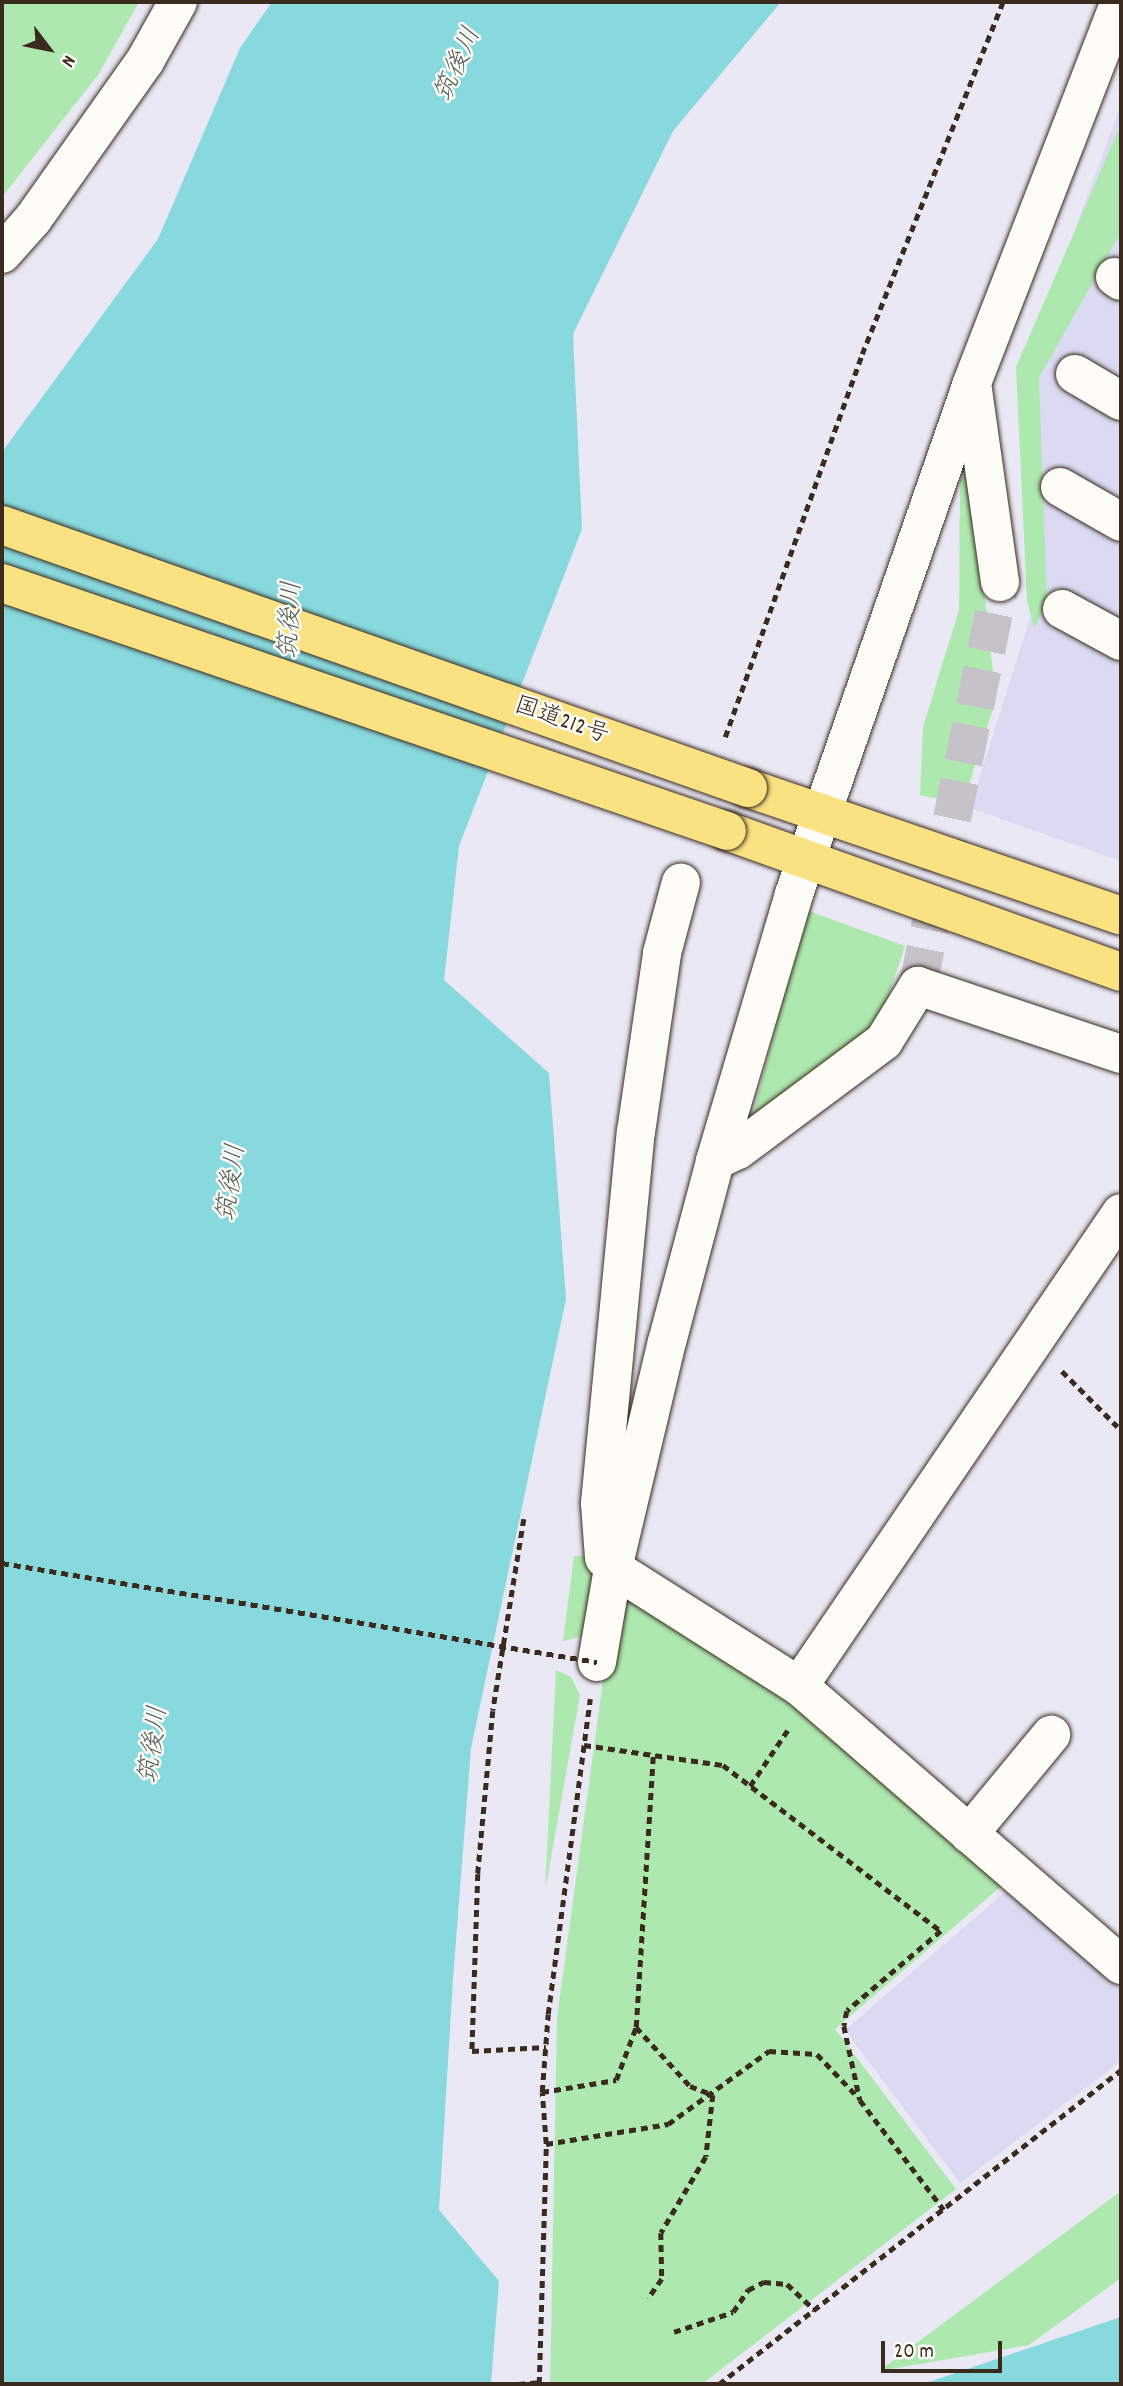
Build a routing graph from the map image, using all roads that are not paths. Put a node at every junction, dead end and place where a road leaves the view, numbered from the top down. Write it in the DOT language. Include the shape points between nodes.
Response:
graph roads {
  1 [pos="178,2"];
  2 [pos="1120,2"];
  3 [pos="2,254"];
  4 [pos="1075,374"];
  5 [pos="972,383"];
  6 [pos="1121,401"];
  7 [pos="1060,487"];
  8 [pos="1121,522"];
  9 [pos="2,526"];
  10 [pos="1000,582"];
  11 [pos="2,583"];
  12 [pos="1062,609"];
  13 [pos="1121,641"];
  14 [pos="824,813"];
  15 [pos="807,860"];
  16 [pos="681,882"];
  17 [pos="1121,916"];
  18 [pos="1121,972"];
  19 [pos="1121,1054"];
  20 [pos="715,1161"];
  21 [pos="1121,1213"];
  22 [pos="610,1585"];
  23 [pos="594,1674"];
  24 [pos="804,1691"];
  25 [pos="1051,1735"];
  26 [pos="969,1834"];
  27 [pos="1121,1965"];
  1 -- 3 [label="street" via="145,61 33,219"];
  2 -- 5 [label="street"];
  4 -- 6 [label="street"];
  5 -- 10 [label="street"];
  5 -- 14 [label="street"];
  7 -- 8 [label="street"];
  9 -- 14 [label="highway, 国道212号, bridge"];
  11 -- 15 [label="highway, 国道212号, bridge"];
  12 -- 13 [label="street"];
  14 -- 15 [label="street"];
  14 -- 17 [label="highway, 国道212号"];
  15 -- 18 [label="highway, 国道212号"];
  15 -- 20 [label="street"];
  16 -- 22 [label="street" via="662,954 636,1132 600,1503"];
  19 -- 20 [label="street" via="918,986 884,1041 738,1150"];
  20 -- 22 [label="street"];
  21 -- 24 [label="street" via="1032,1340"];
  22 -- 23 [label="street"];
  22 -- 24 [label="street"];
  24 -- 26 [label="street"];
  25 -- 26 [label="street"];
  26 -- 27 [label="street"];
}
